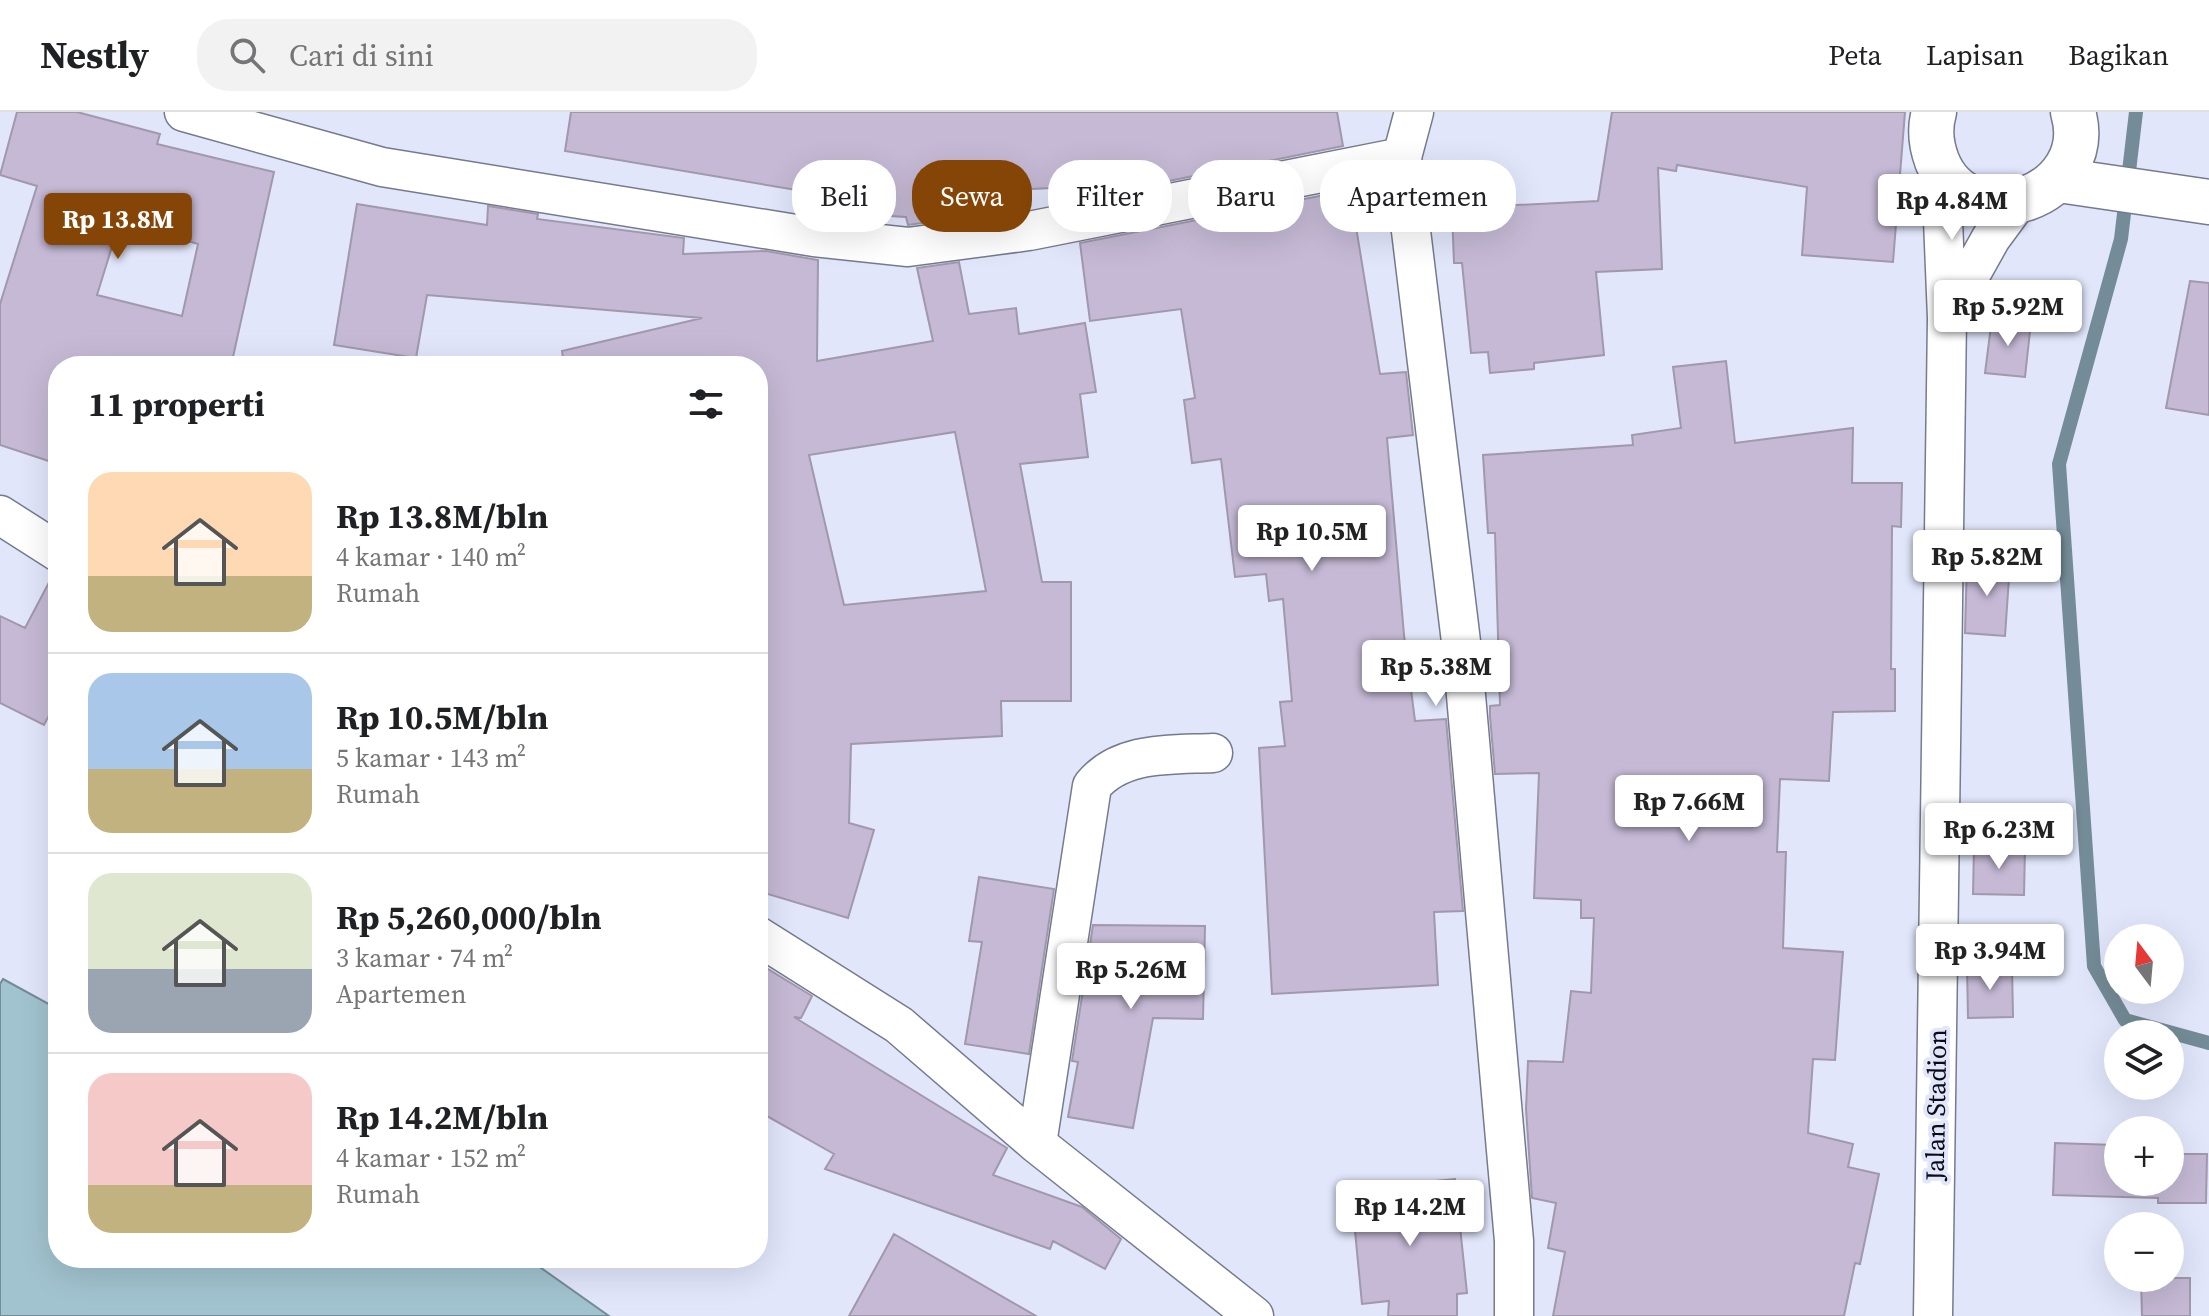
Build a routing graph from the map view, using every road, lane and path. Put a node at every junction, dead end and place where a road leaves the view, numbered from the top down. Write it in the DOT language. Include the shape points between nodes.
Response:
graph roads {
  1 [pos="184,112"];
  2 [pos="1414,112"];
  3 [pos="1934,112"];
  4 [pos="2073,112"];
  5 [pos="1402,157"];
  6 [pos="1941,171"];
  7 [pos="2059,180"];
  8 [pos="2189,199"];
  9 [pos="2016,204"];
  10 [pos="1947,318"];
  11 [pos="0,515"];
  12 [pos="48,546"];
  13 [pos="1213,753"];
  14 [pos="768,942"];
  15 [pos="1037,1144"];
  16 [pos="1254,1316"];
  17 [pos="1514,1316"];
  18 [pos="1933,1316"];
  1 -- 5 [label="street" via="382,167 814,237 908,247 1029,231"];
  2 -- 5 [label="street"];
  3 -- 6 [label="street" via="1932,148"];
  4 -- 7 [label="street" via="2076,142"];
  5 -- 17 [label="street" via="1462,650 1514,1241"];
  6 -- 9 [label="street" via="1961,192 1987,203"];
  6 -- 10 [label="street, Jalan Stadion"];
  7 -- 8 [label="street"];
  7 -- 9 [label="street"];
  9 -- 10 [label="street, Jalan Stadion"];
  10 -- 18 [label="street, Jalan Stadion"];
  11 -- 12 [label="street"];
  13 -- 15 [label="street" via="1131,761 1101,775 1092,786"];
  14 -- 15 [label="street" via="899,1025"];
  15 -- 16 [label="street"];
}
